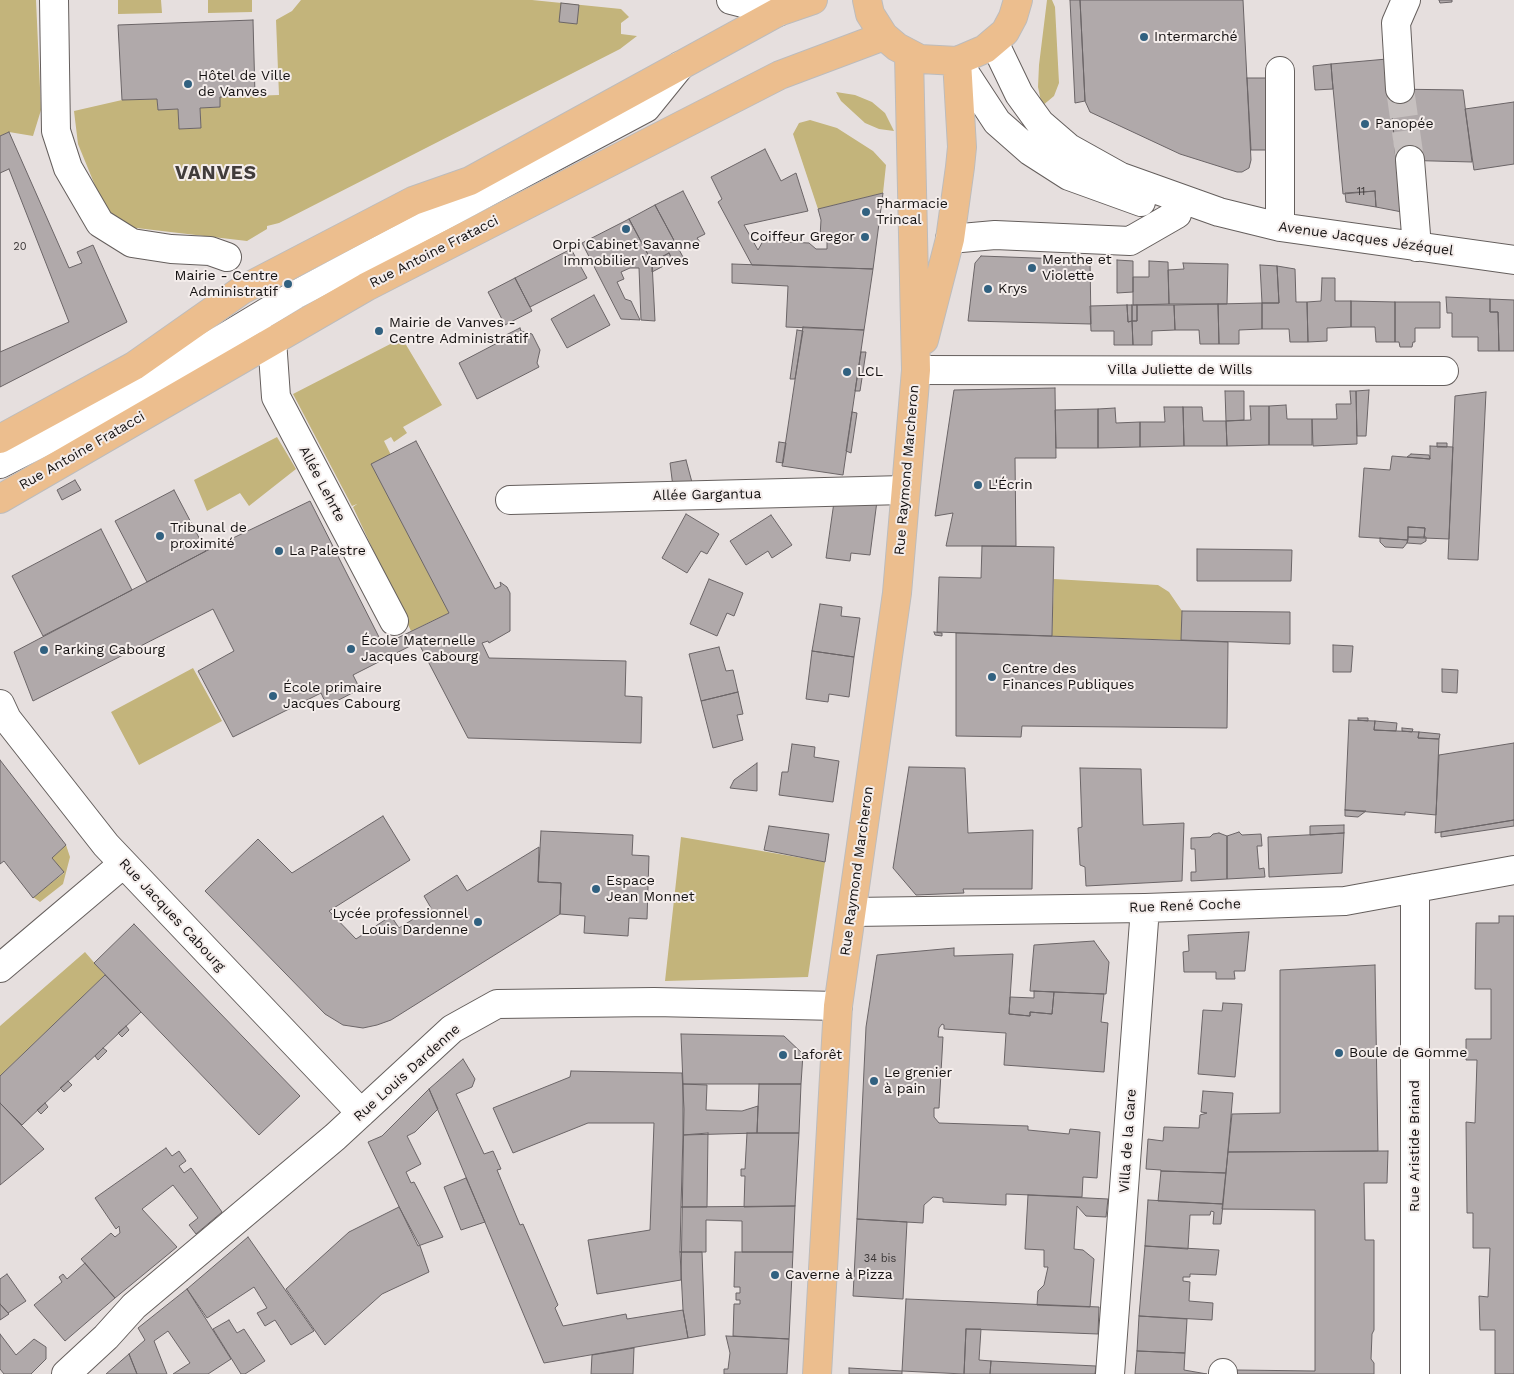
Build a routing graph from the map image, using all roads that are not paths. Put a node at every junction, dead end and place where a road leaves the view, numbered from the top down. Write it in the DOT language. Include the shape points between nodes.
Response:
graph roads {
  1 [pos="54,0"];
  2 [pos="731,0"];
  3 [pos="813,0"];
  4 [pos="867,0"];
  5 [pos="1018,0"];
  6 [pos="1406,0"];
  7 [pos="778,12"];
  8 [pos="884,36"];
  9 [pos="994,42"];
  10 [pos="909,55"];
  11 [pos="957,61"];
  12 [pos="680,66"];
  13 [pos="1280,71"];
  14 [pos="1400,89"];
  15 [pos="1418,161"];
  16 [pos="1219,212"];
  17 [pos="1177,214"];
  18 [pos="1280,227"];
  19 [pos="950,239"];
  20 [pos="1417,247"];
  21 [pos="227,257"];
  22 [pos="1514,260"];
  23 [pos="272,340"];
  24 [pos="916,370"];
  25 [pos="1444,371"];
  26 [pos="0,440"];
  27 [pos="0,464"];
  28 [pos="904,490"];
  29 [pos="0,499"];
  30 [pos="510,500"];
  31 [pos="394,621"];
  32 [pos="0,704"];
  33 [pos="123,864"];
  34 [pos="1514,870"];
  35 [pos="1415,888"];
  36 [pos="1145,908"];
  37 [pos="852,912"];
  38 [pos="0,968"];
  39 [pos="838,1006"];
  40 [pos="361,1113"];
  41 [pos="66,1374"];
  42 [pos="817,1374"];
  43 [pos="1110,1374"];
  44 [pos="1415,1374"];
  1 -- 21 [label="street" via="56,132 68,168 100,223 132,243 210,250"];
  2 -- 7 [label="street"];
  3 -- 7 [label="main road, Rue Antoine Fratacci"];
  4 -- 8 [label="main road" via="870,14"];
  5 -- 9 [label="main road" via="1005,32"];
  6 -- 14 [label="street" via="1396,23"];
  7 -- 12 [label="main road, Rue Antoine Fratacci"];
  8 -- 10 [label="main road"];
  8 -- 23 [label="main road, Rue Antoine Fratacci" via="780,75 366,287"];
  9 -- 11 [label="main road" via="986,50"];
  9 -- 16 [label="street, Avenue Jacques Jézéquel" via="1019,94 1040,123 1069,148 1121,177"];
  10 -- 11 [label="main road" via="920,59"];
  10 -- 24 [label="main road, Rue Raymond Marcheron"];
  11 -- 17 [label="street, Avenue Jacques Jézéquel" via="997,122 1030,151 1069,176"];
  11 -- 19 [label="main road, Rue Raymond Marcheron" via="962,147"];
  12 -- 26 [label="main road, Rue Antoine Fratacci" via="470,180 413,201 242,290 134,366"];
  12 -- 27 [label="street, Rue Antoine Fratacci" via="646,108 295,295 101,412"];
  13 -- 18 [label="street"];
  15 -- 20 [label="street"];
  16 -- 17 [label="street, Avenue Jacques Jézéquel"];
  16 -- 18 [label="street, Avenue Jacques Jézéquel"];
  17 -- 19 [label="street, Avenue Jacques Jézéquel" via="1130,241 995,236"];
  18 -- 20 [label="street, Avenue Jacques Jézéquel"];
  19 -- 24 [label="main road, Rue Raymond Marcheron"];
  20 -- 22 [label="street, Avenue Jacques Jézéquel"];
  23 -- 29 [label="main road, Rue Antoine Fratacci"];
  23 -- 31 [label="street, Allée Lehrte" via="276,397"];
  24 -- 25 [label="street, Villa Juliette de Wills"];
  24 -- 28 [label="main road, Rue Raymond Marcheron"];
  28 -- 30 [label="street, Allée Gargantua"];
  28 -- 37 [label="main road, Rue Raymond Marcheron" via="897,593"];
  32 -- 33 [label="street, Rue Jacques Cabourg" via="7,719"];
  33 -- 38 [label="street"];
  33 -- 40 [label="street, Rue Jacques Cabourg"];
  34 -- 35 [label="street, Rue René Coche"];
  35 -- 36 [label="street, Rue René Coche" via="1345,901"];
  35 -- 44 [label="street, Rue Aristide Briand"];
  36 -- 37 [label="street, Rue René Coche"];
  36 -- 43 [label="street, Villa de la Gare"];
  37 -- 39 [label="main road, Rue Raymond Marcheron"];
  39 -- 40 [label="street, Rue Louis Dardenne" via="654,1002 497,1004 452,1029"];
  39 -- 42 [label="main road, Rue Raymond Marcheron"];
  40 -- 41 [label="street, Rue Louis Dardenne" via="134,1306"];
}
